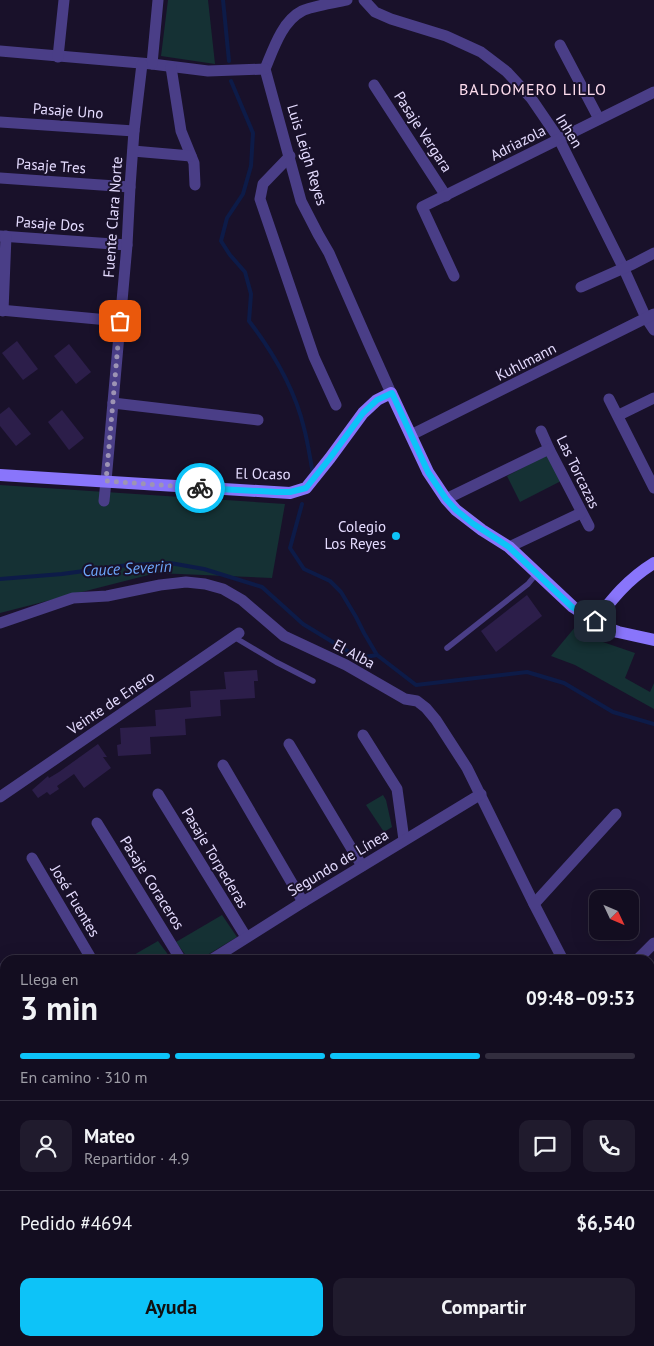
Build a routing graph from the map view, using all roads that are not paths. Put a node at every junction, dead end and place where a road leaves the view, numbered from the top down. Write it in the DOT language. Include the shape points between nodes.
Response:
graph roads {
  1 [pos="64,0"];
  2 [pos="158,0"];
  3 [pos="347,0"];
  4 [pos="364,0"];
  5 [pos="320,3"];
  6 [pos="560,45"];
  7 [pos="0,51"];
  8 [pos="58,57"];
  9 [pos="147,64"];
  10 [pos="171,67"];
  11 [pos="265,69"];
  12 [pos="374,86"];
  13 [pos="654,92"];
  14 [pos="599,119"];
  15 [pos="0,122"];
  16 [pos="134,131"];
  17 [pos="559,139"];
  18 [pos="133,151"];
  19 [pos="191,156"];
  20 [pos="290,156"];
  21 [pos="0,178"];
  22 [pos="195,185"];
  23 [pos="130,187"];
  24 [pos="446,196"];
  25 [pos="3,236"];
  26 [pos="127,245"];
  27 [pos="654,253"];
  28 [pos="623,267"];
  29 [pos="454,276"];
  30 [pos="581,287"];
  31 [pos="1,310"];
  32 [pos="650,316"];
  33 [pos="120,321"];
  34 [pos="654,330"];
  35 [pos="392,393"];
  36 [pos="654,398"];
  37 [pos="609,399"];
  38 [pos="113,403"];
  39 [pos="336,406"];
  40 [pos="618,415"];
  41 [pos="258,420"];
  42 [pos="541,431"];
  43 [pos="411,435"];
  44 [pos="549,449"];
  45 [pos="0,475"];
  46 [pos="106,481"];
  47 [pos="654,488"];
  48 [pos="446,499"];
  49 [pos="104,501"];
  50 [pos="581,513"];
  51 [pos="589,526"];
  52 [pos="509,547"];
  53 [pos="654,563"];
  54 [pos="537,574"];
  55 [pos="595,621"];
  56 [pos="0,623"];
  57 [pos="237,635"];
  58 [pos="654,640"];
  59 [pos="448,648"];
  60 [pos="313,681"];
  61 [pos="364,735"];
  62 [pos="289,744"];
  63 [pos="223,765"];
  64 [pos="158,794"];
  65 [pos="481,794"];
  66 [pos="0,797"];
  67 [pos="616,814"];
  68 [pos="97,823"];
  69 [pos="404,840"];
  70 [pos="32,858"];
  71 [pos="362,866"];
  72 [pos="303,902"];
  73 [pos="534,904"];
  74 [pos="246,938"];
  75 [pos="654,944"];
  76 [pos="89,955"];
  77 [pos="178,955"];
  78 [pos="220,955"];
  79 [pos="560,955"];
  80 [pos="642,955"];
  1 -- 8 [label="street"];
  2 -- 9 [label="street, Fuente Clara Norte"];
  3 -- 5 [label="street"];
  4 -- 17 [label="street, Inhen" via="375,12 446,36 481,52 507,72 525,92"];
  5 -- 11 [label="street" via="290,21"];
  6 -- 14 [label="street"];
  7 -- 8 [label="street"];
  8 -- 9 [label="street"];
  9 -- 10 [label="street"];
  9 -- 16 [label="street, Fuente Clara Norte"];
  10 -- 11 [label="street" via="208,71"];
  10 -- 19 [label="street" via="181,131"];
  11 -- 20 [label="street, Luis Leigh Reyes"];
  12 -- 24 [label="street, Pasaje Vergara"];
  13 -- 14 [label="street, Adriazola"];
  14 -- 17 [label="street, Adriazola"];
  15 -- 16 [label="street, Pasaje Uno"];
  16 -- 18 [label="street, Fuente Clara Norte"];
  17 -- 24 [label="street, Adriazola"];
  17 -- 28 [label="street, Inhen"];
  18 -- 19 [label="street"];
  18 -- 23 [label="street, Fuente Clara Norte"];
  19 -- 22 [label="street"];
  20 -- 35 [label="street, Luis Leigh Reyes" via="301,201 329,253"];
  20 -- 39 [label="street" via="262,184 260,199 314,358"];
  21 -- 23 [label="street, Pasaje Tres"];
  23 -- 26 [label="street, Fuente Clara Norte"];
  24 -- 29 [label="street, Adriazola" via="422,207"];
  25 -- 26 [label="street, Pasaje Dos"];
  25 -- 31 [label="street"];
  26 -- 33 [label="street, Fuente Clara Norte"];
  27 -- 28 [label="street"];
  28 -- 30 [label="street"];
  28 -- 32 [label="street, Inhen"];
  31 -- 33 [label="street"];
  32 -- 34 [label="street, Inhen"];
  32 -- 43 [label="street, Kuhlmann"];
  33 -- 38 [label="street, Fuente Clara Norte"];
  35 -- 43 [label="street, Luis Leigh Reyes"];
  35 -- 46 [label="street, El Ocaso" via="377,400 363,413 306,488 277,492"];
  36 -- 40 [label="street"];
  37 -- 40 [label="street"];
  38 -- 41 [label="street"];
  38 -- 46 [label="street, Fuente Clara Norte"];
  40 -- 47 [label="street"];
  42 -- 44 [label="street, Las Torcazas"];
  43 -- 48 [label="street" via="428,472"];
  44 -- 48 [label="street"];
  44 -- 50 [label="street, Las Torcazas"];
  45 -- 46 [label="street, El Ocaso"];
  46 -- 49 [label="street, Fuente Clara Norte"];
  48 -- 52 [label="street" via="472,523"];
  50 -- 51 [label="street, Las Torcazas"];
  50 -- 52 [label="street"];
  52 -- 54 [label="street"];
  53 -- 55 [label="street" via="632,578"];
  54 -- 55 [label="street" via="572,607"];
  54 -- 59 [label="lane"];
  55 -- 58 [label="street" via="618,632"];
  56 -- 65 [label="street, El Alba" via="73,598 107,596 160,585 186,582 223,590 242,600 284,636 426,708 453,744"];
  57 -- 60 [label="lane" via="276,662"];
  57 -- 66 [label="street, Veinte de Enero"];
  61 -- 69 [label="street" via="397,789"];
  62 -- 71 [label="street"];
  63 -- 72 [label="street"];
  64 -- 74 [label="street, Pasaje Torpederas"];
  65 -- 69 [label="street, Segundo de Línea"];
  65 -- 73 [label="street, El Alba"];
  67 -- 73 [label="street"];
  68 -- 77 [label="street, Pasaje Coraceros"];
  69 -- 71 [label="street, Segundo de Línea"];
  70 -- 76 [label="street, José Fuentes"];
  71 -- 72 [label="street, Segundo de Línea"];
  72 -- 74 [label="street, Segundo de Línea"];
  73 -- 79 [label="street, El Alba"];
  74 -- 78 [label="street, Segundo de Línea"];
  75 -- 80 [label="street"];
}
